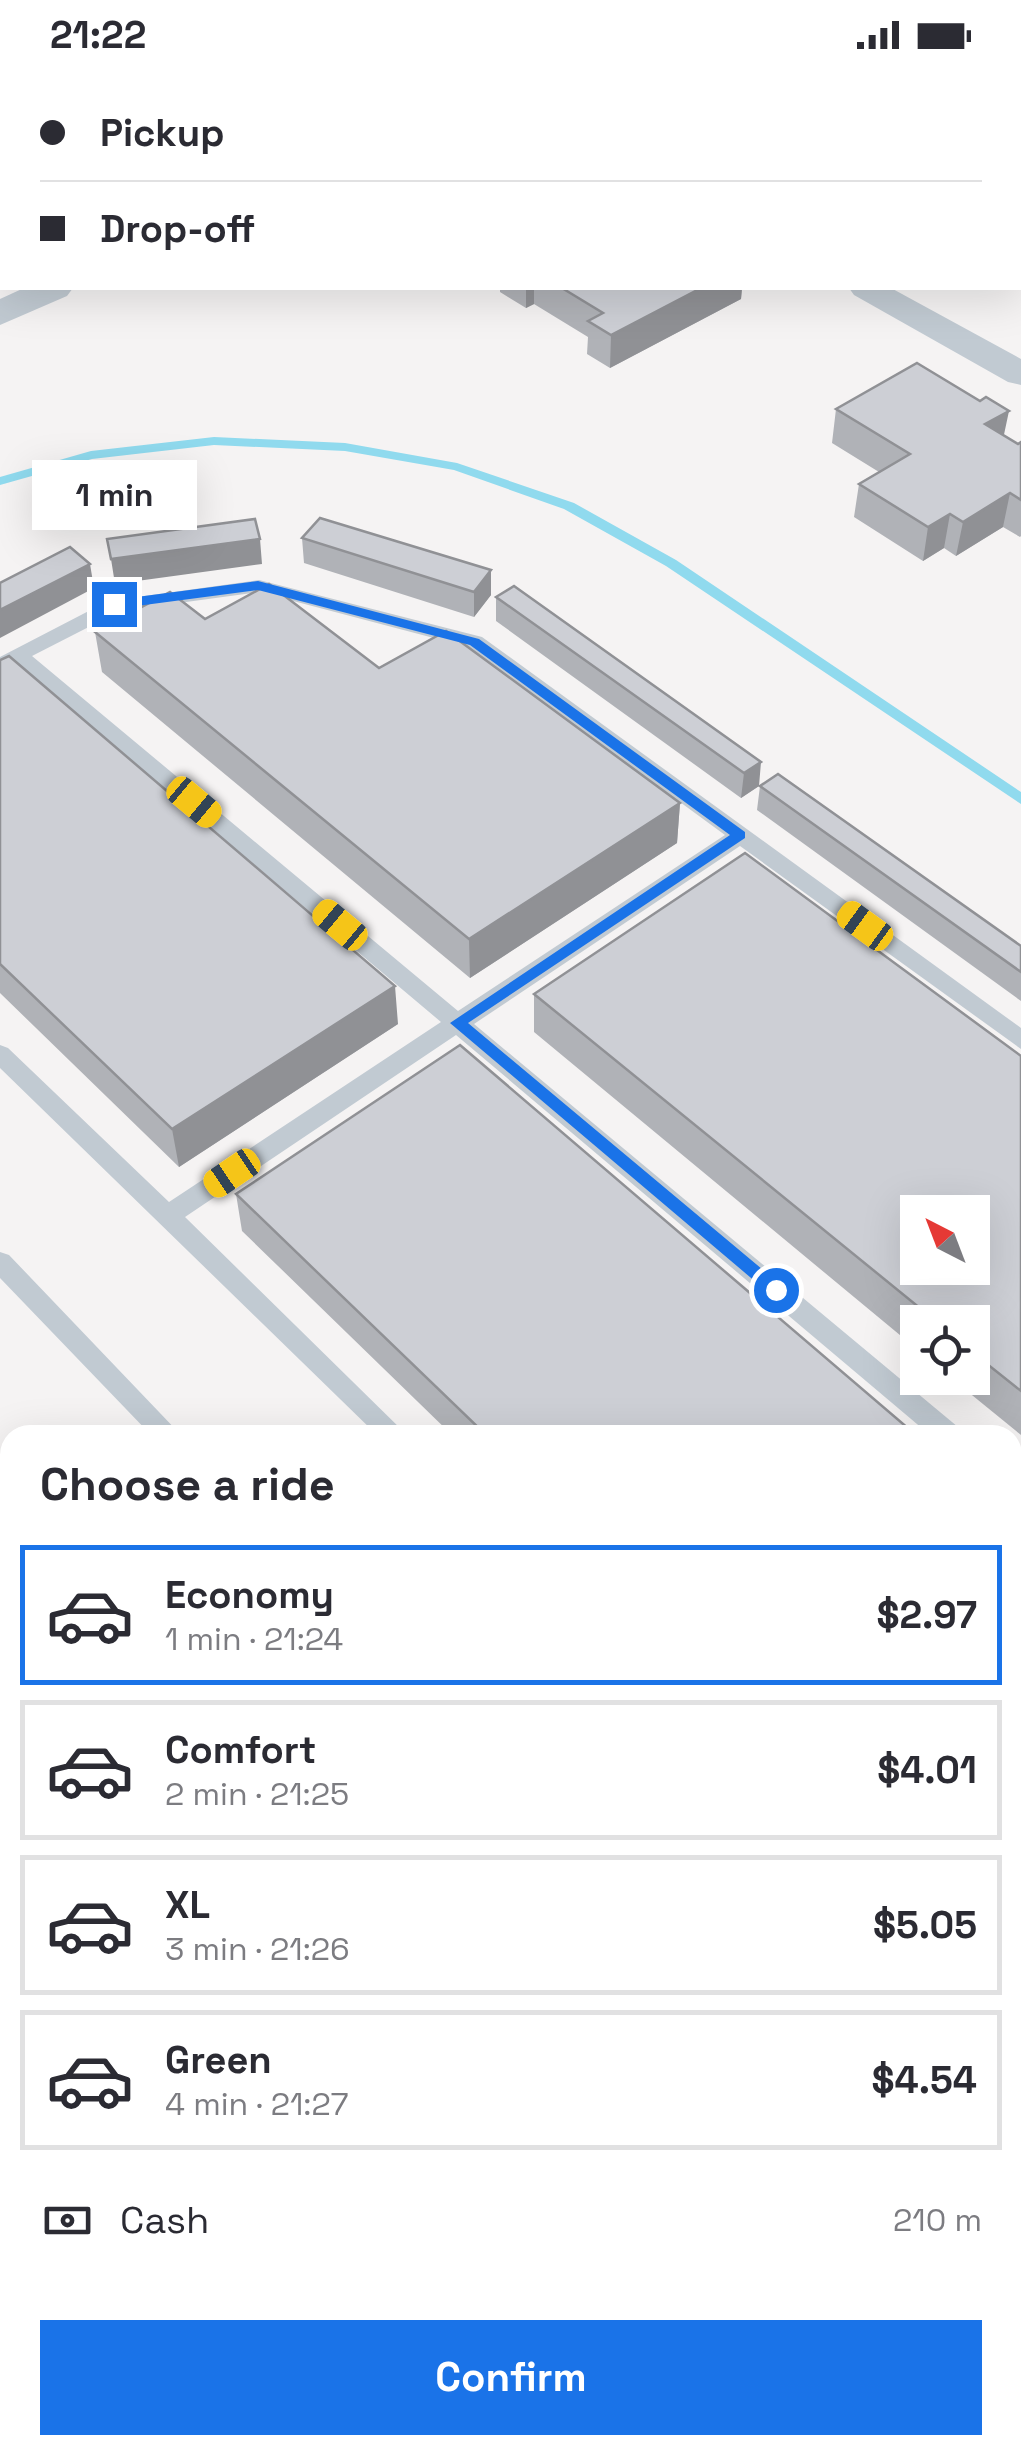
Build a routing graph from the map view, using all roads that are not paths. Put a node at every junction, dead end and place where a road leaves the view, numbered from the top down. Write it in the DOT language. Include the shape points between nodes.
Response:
graph roads {
  1 [pos="50,290"];
  2 [pos="870,290"];
  3 [pos="929,290"];
  4 [pos="900,306"];
  5 [pos="0,313"];
  6 [pos="1021,374"];
  7 [pos="9,660"];
  8 [pos="740,835"];
  9 [pos="458,1023"];
  10 [pos="1021,1040"];
  11 [pos="0,1054"];
  12 [pos="167,1216"];
  13 [pos="0,1262"];
  14 [pos="158,1425"];
  15 [pos="384,1425"];
  16 [pos="937,1425"];
  1 -- 5 [label="street"];
  2 -- 4 [label="street"];
  3 -- 4 [label="street"];
  4 -- 6 [label="street"];
  7 -- 8 [label="lane" via="114,604 258,586 475,642"];
  7 -- 9 [label="lane"];
  8 -- 9 [label="lane"];
  8 -- 10 [label="lane"];
  9 -- 12 [label="lane"];
  9 -- 16 [label="lane"];
  11 -- 12 [label="lane"];
  12 -- 15 [label="lane"];
  13 -- 14 [label="lane"];
}
